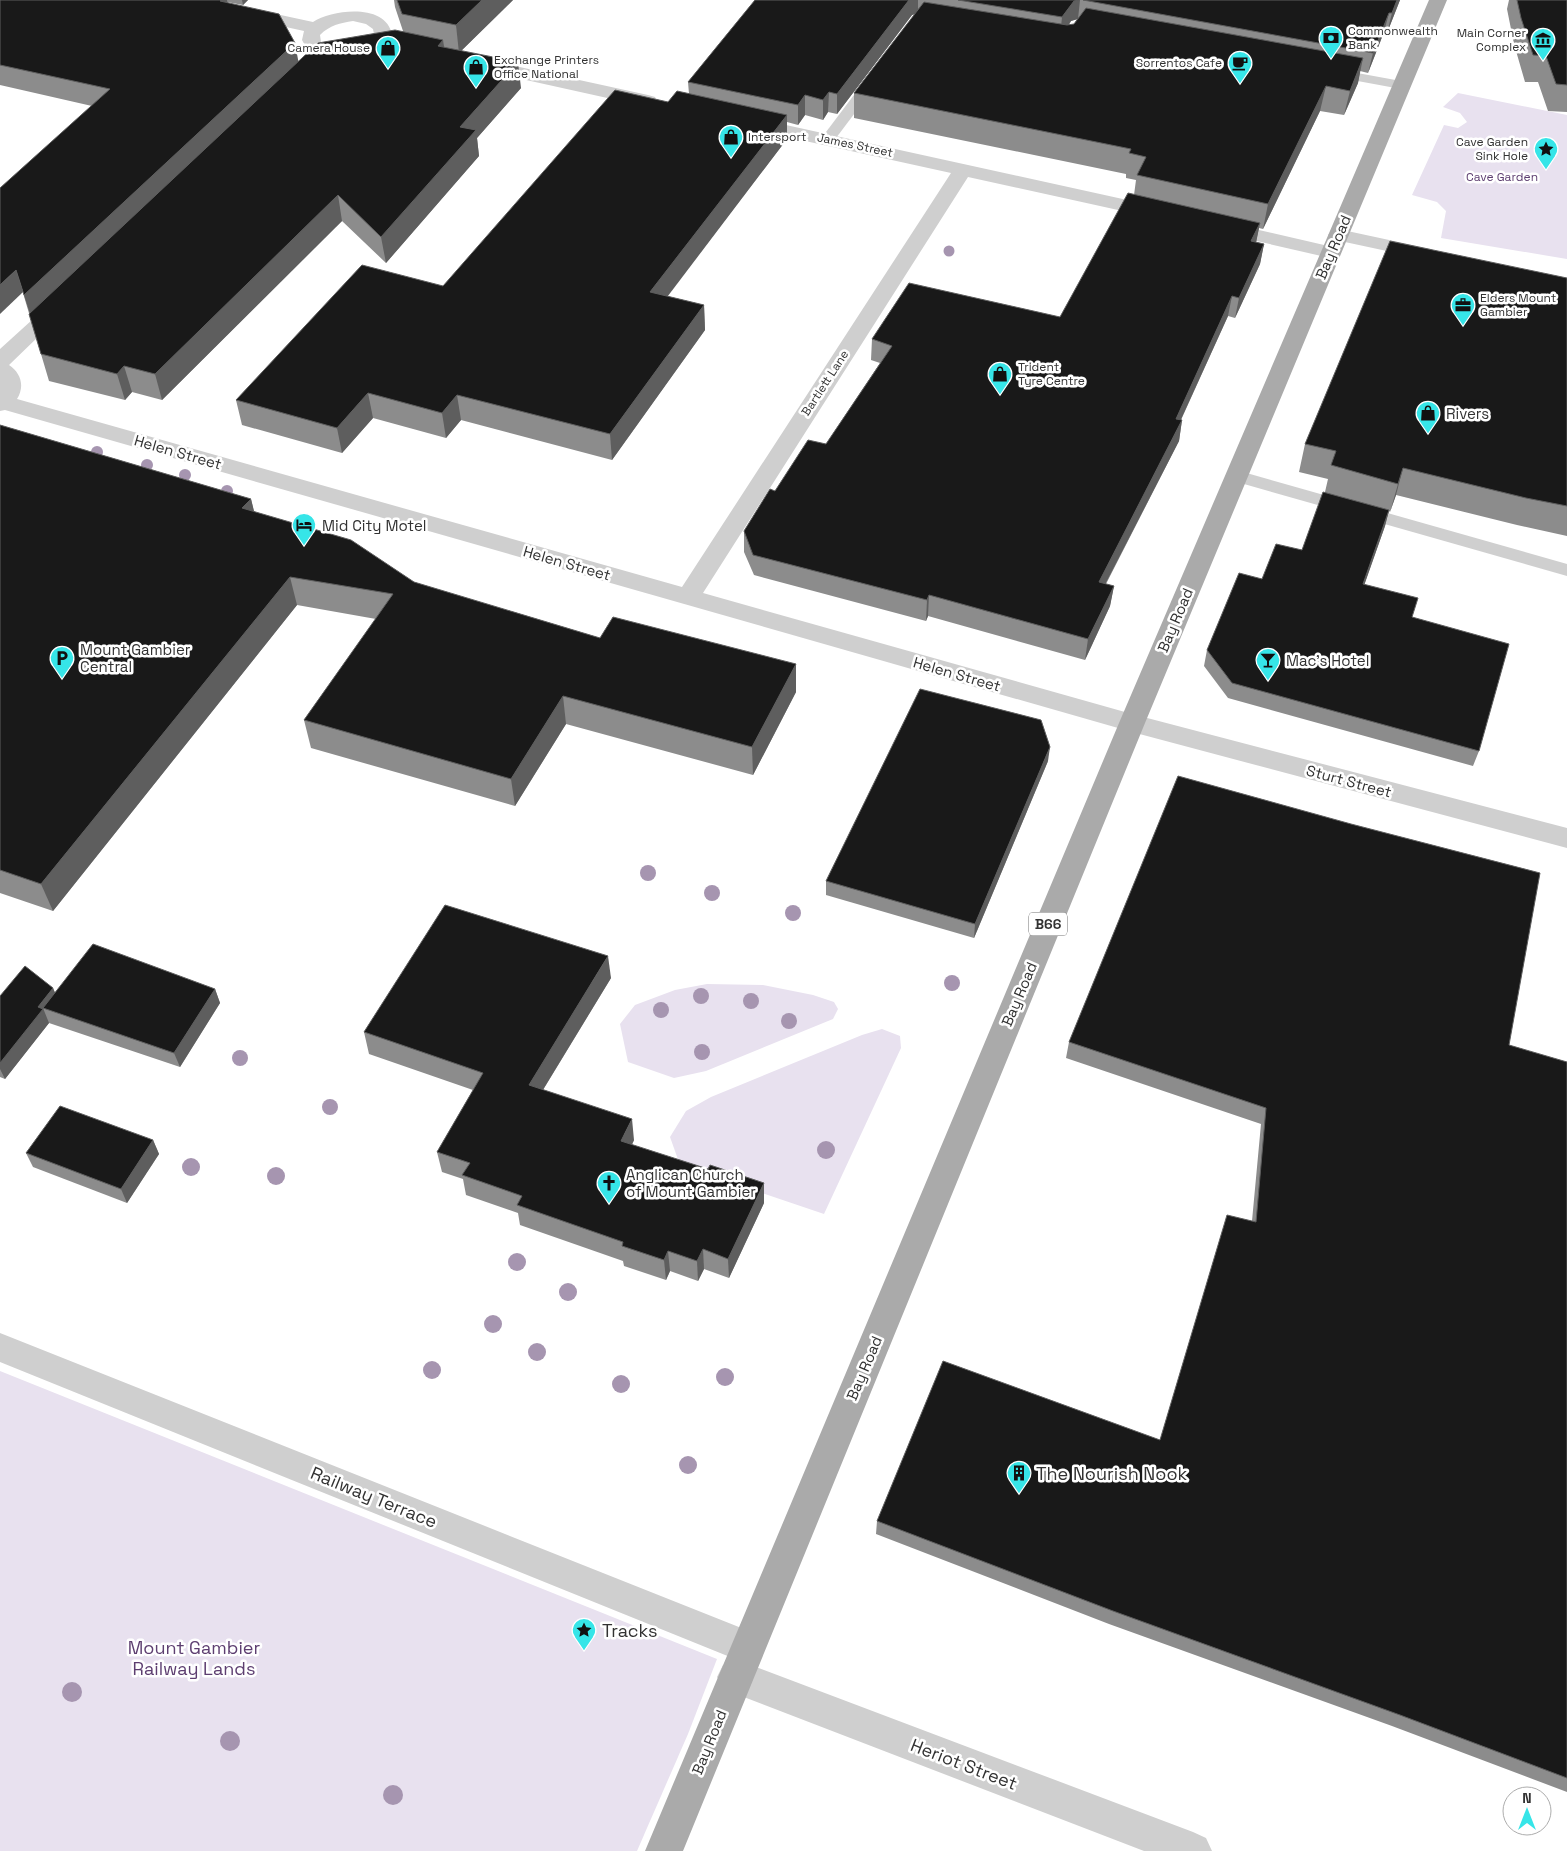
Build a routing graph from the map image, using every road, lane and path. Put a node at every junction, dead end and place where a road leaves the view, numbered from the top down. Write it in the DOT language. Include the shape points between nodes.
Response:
graph roads {
  1 [pos="186,0"];
  2 [pos="1438,0"];
  3 [pos="315,28"];
  4 [pos="378,43"];
  5 [pos="397,47"];
  6 [pos="327,52"];
  7 [pos="462,61"];
  8 [pos="312,66"];
  9 [pos="882,67"];
  10 [pos="1313,69"];
  11 [pos="1401,85"];
  12 [pos="668,105"];
  13 [pos="734,119"];
  14 [pos="828,139"];
  15 [pos="963,169"];
  16 [pos="1176,217"];
  17 [pos="1204,224"];
  18 [pos="1334,243"];
  19 [pos="1443,257"];
  20 [pos="73,292"];
  21 [pos="0,361"];
  22 [pos="0,369"];
  23 [pos="2,403"];
  24 [pos="1236,476"];
  25 [pos="1567,570"];
  26 [pos="688,597"];
  27 [pos="1132,723"];
  28 [pos="1567,838"];
  29 [pos="0,1347"];
  30 [pos="741,1662"];
  31 [pos="664,1851"];
  32 [pos="1193,1851"];
  1 -- 3 [label="street"];
  2 -- 11 [label="main road, Bay Road / B66"];
  3 -- 4 [label="street" via="331,20 369,12 384,30"];
  3 -- 6 [label="street" via="310,39"];
  4 -- 5 [label="street"];
  4 -- 6 [label="street" via="355,53"];
  6 -- 8 [label="street"];
  7 -- 12 [label="street"];
  9 -- 14 [label="lane"];
  10 -- 11 [label="lane"];
  11 -- 18 [label="main road, Bay Road / B66"];
  13 -- 14 [label="street, James Street"];
  14 -- 15 [label="street, James Street"];
  15 -- 16 [label="street, James Street"];
  15 -- 26 [label="street, Bartlett Lane"];
  17 -- 18 [label="street"];
  18 -- 19 [label="street"];
  18 -- 24 [label="main road, Bay Road / B66"];
  20 -- 21 [label="street"];
  22 -- 23 [label="street" via="10,378 12,385 10,394"];
  23 -- 26 [label="street, Helen Street"];
  24 -- 25 [label="lane"];
  24 -- 27 [label="main road, Bay Road / B66"];
  26 -- 27 [label="street, Helen Street"];
  27 -- 28 [label="street, Sturt Street"];
  27 -- 30 [label="main road, Bay Road / B66"];
  29 -- 30 [label="street, Railway Terrace"];
  30 -- 31 [label="main road, Bay Road / B66"];
  30 -- 32 [label="street, Heriot Street"];
}
